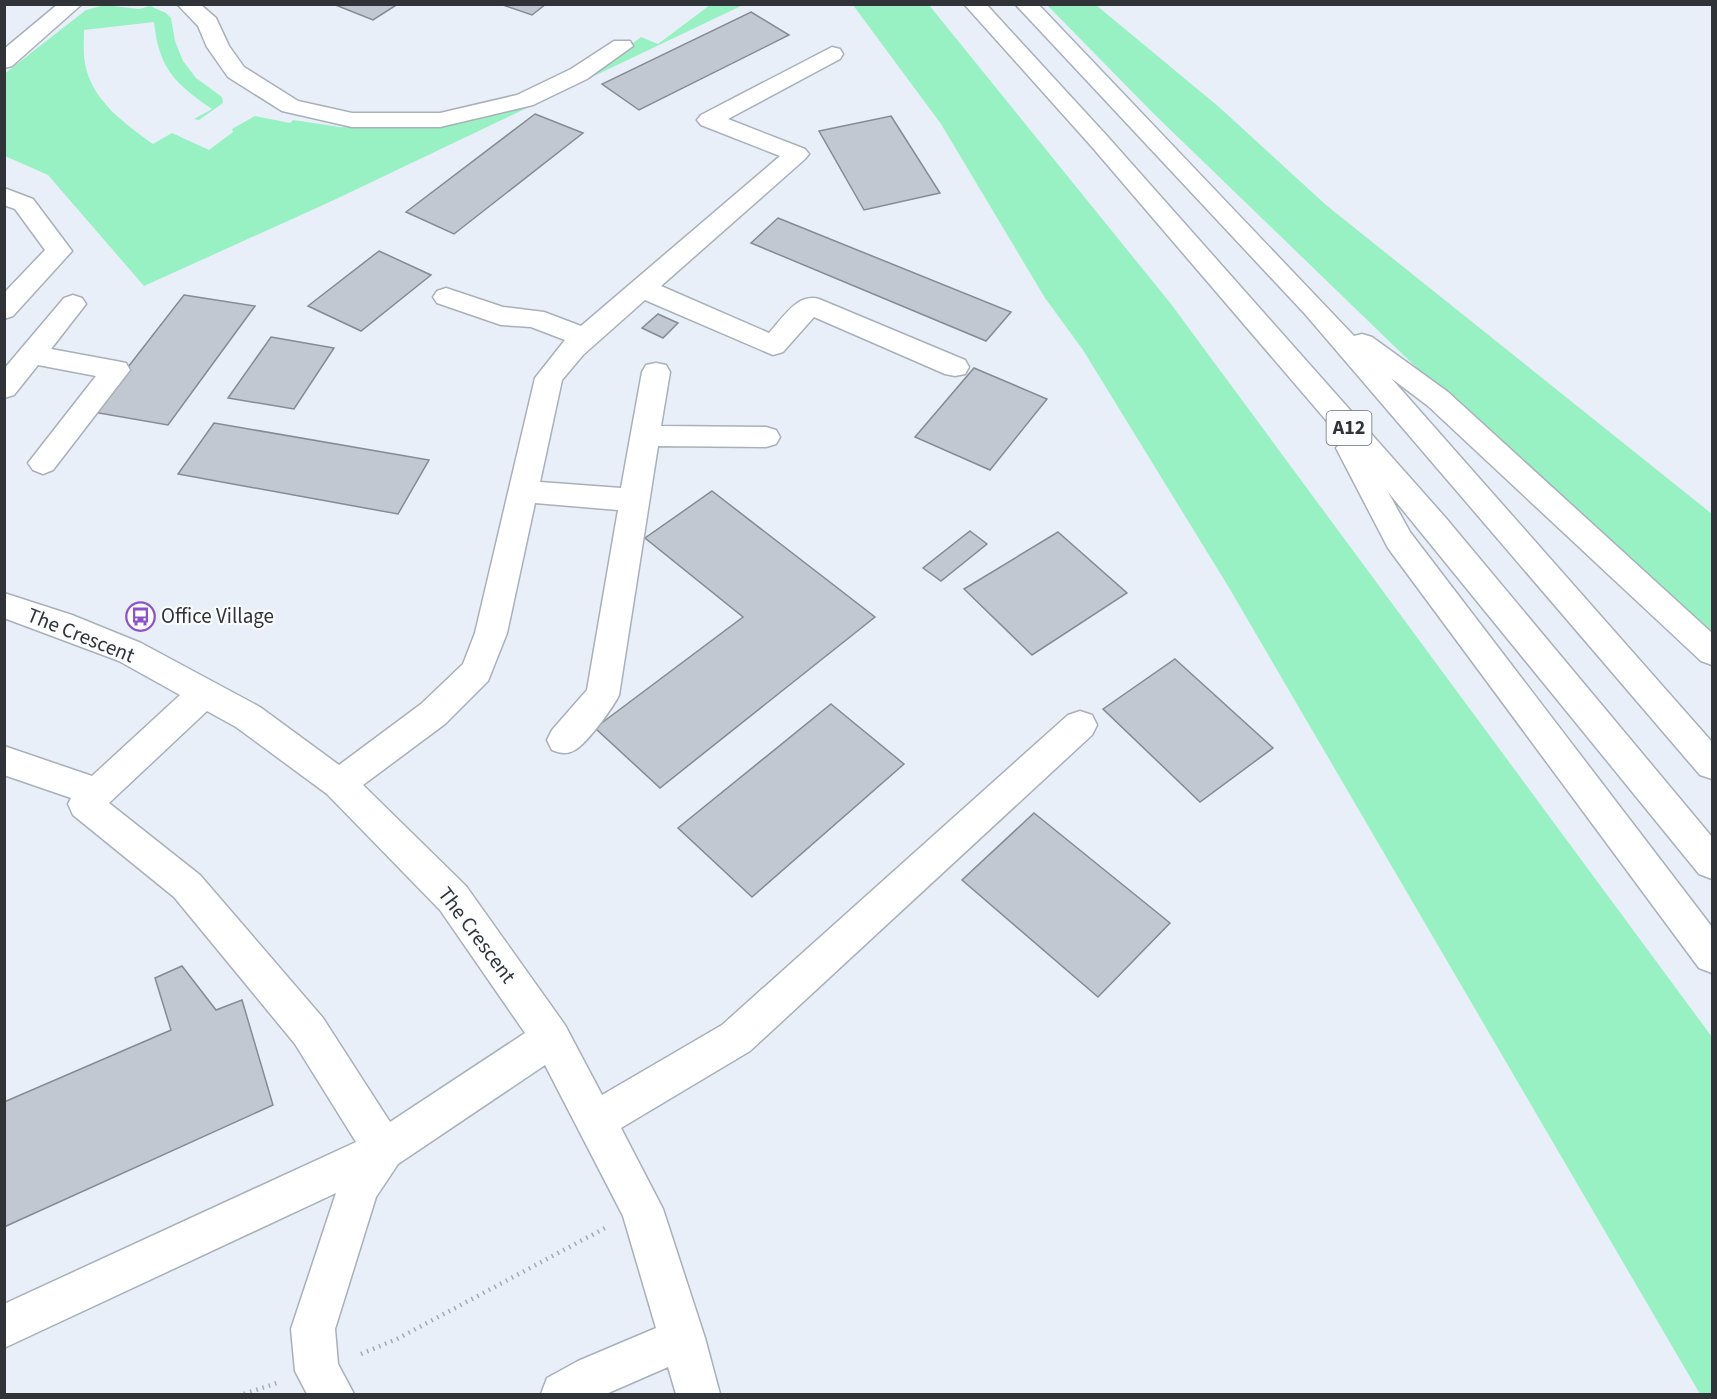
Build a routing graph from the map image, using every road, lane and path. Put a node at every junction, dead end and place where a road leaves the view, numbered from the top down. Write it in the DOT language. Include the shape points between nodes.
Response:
graph roads {
  1 [pos="72,4"];
  2 [pos="187,4"];
  3 [pos="974,4"];
  4 [pos="1025,4"];
  5 [pos="622,46"];
  6 [pos="832,54"];
  7 [pos="4,61"];
  8 [pos="4,195"];
  9 [pos="642,288"];
  10 [pos="446,297"];
  11 [pos="73,304"];
  12 [pos="1314,308"];
  13 [pos="4,310"];
  14 [pos="584,338"];
  15 [pos="32,355"];
  16 [pos="955,367"];
  17 [pos="656,372"];
  18 [pos="4,388"];
  19 [pos="1323,399"];
  20 [pos="645,436"];
  21 [pos="766,437"];
  22 [pos="43,463"];
  23 [pos="523,491"];
  24 [pos="634,500"];
  25 [pos="4,605"];
  26 [pos="1713,652"];
  27 [pos="204,693"];
  28 [pos="1080,725"];
  29 [pos="564,740"];
  30 [pos="4,760"];
  31 [pos="1713,765"];
  32 [pos="339,784"];
  33 [pos="97,792"];
  34 [pos="1713,863"];
  35 [pos="1713,956"];
  36 [pos="551,1038"];
  37 [pos="597,1120"];
  38 [pos="384,1150"];
  39 [pos="642,1209"];
  40 [pos="4,1327"];
  41 [pos="683,1338"];
  42 [pos="324,1383"];
  43 [pos="563,1395"];
  44 [pos="698,1395"];
  1 -- 7 [label="main road"];
  2 -- 5 [label="main road" via="208,23 236,72 290,106 352,120 440,120 525,100 579,74"];
  3 -- 19 [label="main road, A12" via="1100,142"];
  4 -- 12 [label="main road, A12"];
  6 -- 9 [label="main road" via="709,120 797,154"];
  8 -- 13 [label="main road" via="24,204 59,250"];
  9 -- 14 [label="main road"];
  9 -- 16 [label="main road" via="773,345 810,305"];
  10 -- 14 [label="main road" via="501,316 535,318"];
  11 -- 15 [label="main road"];
  12 -- 26 [label="main road, A12" via="1438,399"];
  12 -- 31 [label="main road, A12"];
  14 -- 23 [label="main road" via="549,378"];
  15 -- 18 [label="main road"];
  15 -- 22 [label="main road" via="116,370"];
  17 -- 20 [label="main road"];
  19 -- 34 [label="main road, A12" via="1434,525"];
  19 -- 35 [label="main road, A12" via="1399,540"];
  20 -- 21 [label="main road"];
  20 -- 24 [label="main road"];
  23 -- 24 [label="main road"];
  23 -- 32 [label="main road" via="491,633 476,672 433,714"];
  24 -- 29 [label="main road" via="603,694"];
  25 -- 27 [label="main road, The Crescent" via="129,652"];
  27 -- 32 [label="main road, The Crescent" via="248,717"];
  27 -- 33 [label="main road"];
  28 -- 37 [label="main road" via="736,1038"];
  30 -- 33 [label="main road"];
  32 -- 36 [label="main road, The Crescent" via="453,898"];
  33 -- 38 [label="main road" via="85,804 187,886 309,1031"];
  36 -- 37 [label="main road, The Crescent"];
  36 -- 38 [label="main road"];
  37 -- 39 [label="main road, The Crescent"];
  38 -- 40 [label="main road"];
  38 -- 42 [label="main road" via="359,1187 313,1329"];
  39 -- 41 [label="main road, The Crescent"];
  39 -- 42 [label="path" via="398,1339"];
  41 -- 43 [label="main road"];
  41 -- 44 [label="main road, The Crescent"];
}
